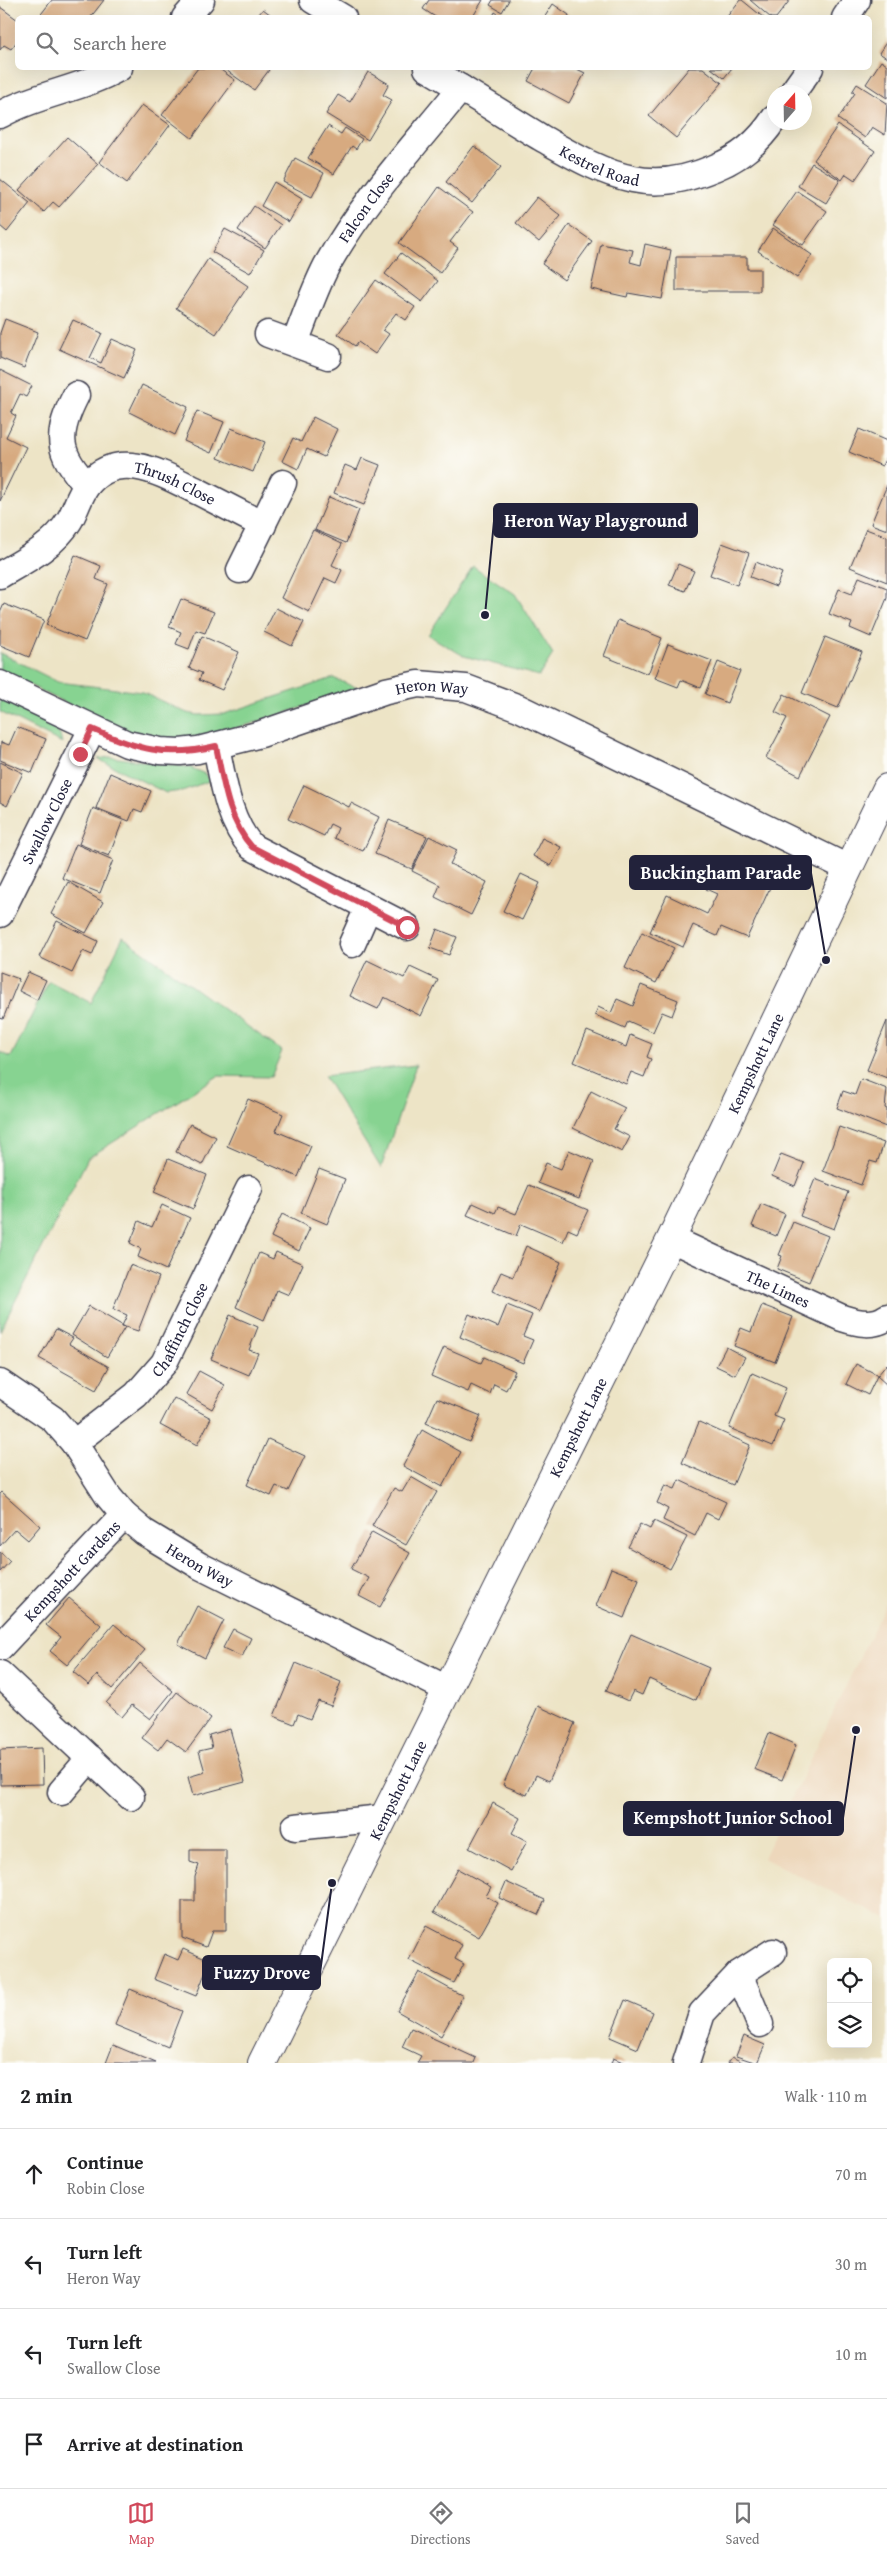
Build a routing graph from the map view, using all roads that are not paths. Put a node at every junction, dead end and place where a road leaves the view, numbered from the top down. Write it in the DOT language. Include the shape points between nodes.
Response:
graph roads {
  1 [pos="201,0"];
  2 [pos="313,0"];
  3 [pos="857,0"];
  4 [pos="188,15"];
  5 [pos="338,15"];
  6 [pos="846,15"];
  7 [pos="114,70"];
  8 [pos="430,70"];
  9 [pos="809,70"];
  10 [pos="798,85"];
  11 [pos="461,88"];
  12 [pos="0,115"];
  13 [pos="767,128"];
  14 [pos="268,334"];
  15 [pos="294,343"];
  16 [pos="328,356"];
  17 [pos="76,395"];
  18 [pos="283,483"];
  19 [pos="87,485"];
  20 [pos="263,524"];
  21 [pos="240,570"];
  22 [pos="0,575"];
  23 [pos="0,684"];
  24 [pos="92,729"];
  25 [pos="216,746"];
  26 [pos="887,788"];
  27 [pos="848,868"];
  28 [pos="368,908"];
  29 [pos="0,914"];
  30 [pos="407,927"];
  31 [pos="352,944"];
  32 [pos="249,1189"];
  33 [pos="671,1239"];
  34 [pos="887,1317"];
  35 [pos="0,1383"];
  36 [pos="74,1443"];
  37 [pos="124,1515"];
  38 [pos="0,1647"];
  39 [pos="0,1674"];
  40 [pos="447,1689"];
  41 [pos="90,1758"];
  42 [pos="61,1792"];
  43 [pos="131,1797"];
  44 [pos="383,1818"];
  45 [pos="295,1827"];
  46 [pos="773,1952"];
  47 [pos="739,1974"];
  48 [pos="760,2024"];
  49 [pos="262,2063"];
  50 [pos="686,2063"];
  1 -- 4 [label="street"];
  2 -- 5 [label="street"];
  3 -- 6 [label="street"];
  7 -- 12 [label="street"];
  8 -- 11 [label="street, Kestrel Road"];
  9 -- 10 [label="street"];
  11 -- 13 [label="street, Kestrel Road" via="592,166 620,176 654,182 678,180 722,165 742,154"];
  11 -- 15 [label="street, Falcon Close" via="379,189 339,246 313,296"];
  14 -- 15 [label="street"];
  15 -- 16 [label="street"];
  17 -- 19 [label="street" via="63,421 61,441 68,463"];
  18 -- 20 [label="street"];
  19 -- 20 [label="street, Thrush Close" via="115,467 141,466 158,471"];
  19 -- 22 [label="street, Thrush Close" via="62,530 42,548"];
  20 -- 21 [label="street"];
  23 -- 24 [label="street, Heron Way"];
  24 -- 25 [label="street, Heron Way" via="151,750 180,752"];
  24 -- 29 [label="street, Swallow Close"];
  25 -- 27 [label="street, Heron Way" via="401,687 434,684 466,688 519,708"];
  25 -- 28 [label="street" via="233,815 252,847"];
  26 -- 27 [label="street, Kempshott Lane"];
  27 -- 33 [label="street, Kempshott Lane"];
  28 -- 30 [label="street"];
  28 -- 31 [label="street"];
  32 -- 36 [label="street, Chaffinch Close" via="164,1363 136,1395"];
  33 -- 34 [label="street, The Limes" via="852,1322 874,1323"];
  33 -- 40 [label="street, Kempshott Lane"];
  35 -- 36 [label="street, Heron Way" via="53,1419"];
  36 -- 37 [label="street, Heron Way"];
  37 -- 38 [label="street, Kempshott Gardens"];
  37 -- 40 [label="street, Heron Way" via="150,1536 200,1566"];
  39 -- 41 [label="street"];
  40 -- 44 [label="street, Kempshott Lane"];
  41 -- 42 [label="street"];
  41 -- 43 [label="street"];
  44 -- 45 [label="street"];
  44 -- 49 [label="street, Kempshott Lane"];
  46 -- 47 [label="street"];
  47 -- 48 [label="street"];
  47 -- 50 [label="street" via="702,2014"];
}
